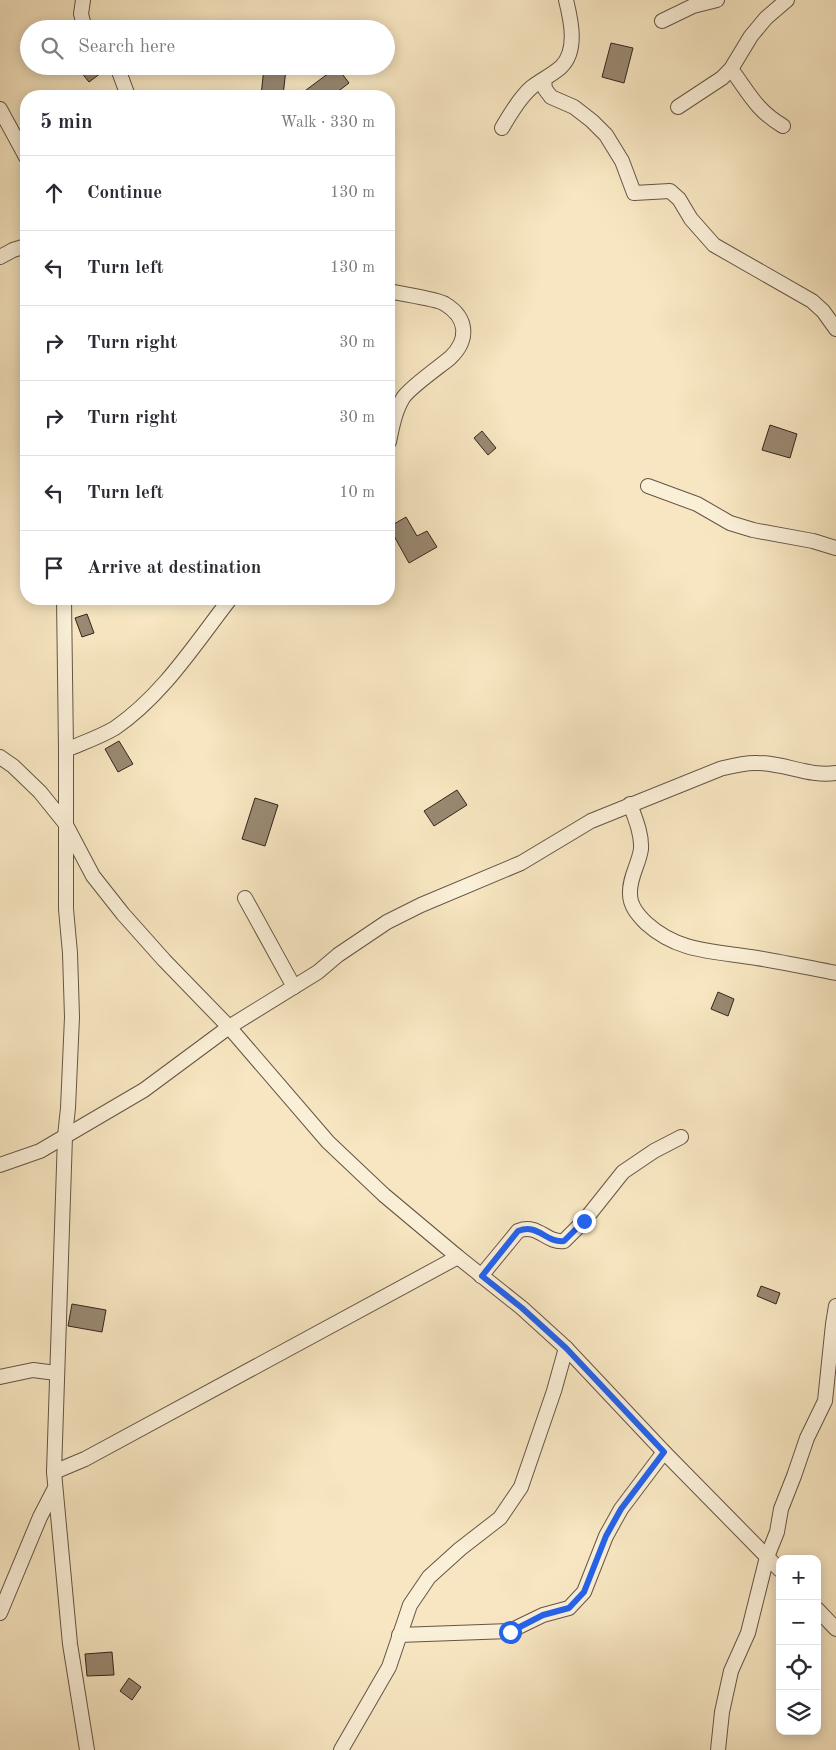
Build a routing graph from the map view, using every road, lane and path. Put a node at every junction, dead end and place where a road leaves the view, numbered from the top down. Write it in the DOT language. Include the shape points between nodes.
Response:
graph roads {
  1 [pos="83,0"];
  2 [pos="566,0"];
  3 [pos="717,0"];
  4 [pos="787,0"];
  5 [pos="82,20"];
  6 [pos="662,21"];
  7 [pos="731,69"];
  8 [pos="120,75"];
  9 [pos="544,80"];
  10 [pos="126,90"];
  11 [pos="678,107"];
  12 [pos="0,109"];
  13 [pos="783,126"];
  14 [pos="502,128"];
  15 [pos="20,131"];
  16 [pos="20,248"];
  17 [pos="0,257"];
  18 [pos="395,292"];
  19 [pos="836,329"];
  20 [pos="395,415"];
  21 [pos="648,486"];
  22 [pos="836,548"];
  23 [pos="64,605"];
  24 [pos="225,605"];
  25 [pos="66,750"];
  26 [pos="0,757"];
  27 [pos="836,773"];
  28 [pos="630,804"];
  29 [pos="65,823"];
  30 [pos="244,898"];
  31 [pos="836,973"];
  32 [pos="294,987"];
  33 [pos="229,1027"];
  34 [pos="65,1136"];
  35 [pos="682,1137"];
  36 [pos="0,1165"];
  37 [pos="458,1257"];
  38 [pos="482,1276"];
  39 [pos="836,1306"];
  40 [pos="566,1348"];
  41 [pos="56,1373"];
  42 [pos="0,1377"];
  43 [pos="664,1452"];
  44 [pos="54,1472"];
  45 [pos="55,1489"];
  46 [pos="767,1557"];
  47 [pos="776,1566"];
  48 [pos="0,1613"];
  49 [pos="821,1613"];
  50 [pos="836,1628"];
  51 [pos="399,1635"];
  52 [pos="87,1750"];
  53 [pos="341,1750"];
  54 [pos="718,1750"];
  1 -- 5 [label="street"];
  2 -- 9 [label="street" via="572,24 567,58"];
  3 -- 6 [label="street" via="693,6"];
  4 -- 7 [label="street" via="751,36"];
  7 -- 11 [label="street"];
  7 -- 13 [label="street" via="757,106"];
  8 -- 10 [label="street"];
  9 -- 14 [label="street" via="531,88"];
  9 -- 19 [label="street" via="551,97 574,107 606,135 622,160 634,193 670,191 680,199 691,219 714,245 812,301"];
  12 -- 15 [label="street"];
  16 -- 17 [label="street"];
  18 -- 20 [label="street" via="444,303 458,316 465,329 462,343 452,356 403,396"];
  21 -- 22 [label="street" via="697,504 730,523 813,540"];
  23 -- 25 [label="street"];
  24 -- 25 [label="street" via="167,681 140,708 114,728"];
  25 -- 29 [label="street"];
  26 -- 29 [label="street" via="40,792"];
  27 -- 28 [label="street" via="813,774 757,763 734,766"];
  28 -- 31 [label="street" via="639,830 641,849 630,894 636,914 653,929 671,941 700,950"];
  28 -- 32 [label="street" via="591,821 521,863 387,922"];
  29 -- 33 [label="street" via="93,876 111,899"];
  29 -- 34 [label="street" via="72,1018"];
  30 -- 32 [label="street"];
  32 -- 33 [label="street"];
  33 -- 34 [label="street" via="144,1090"];
  33 -- 37 [label="street" via="328,1142 384,1195"];
  34 -- 36 [label="street" via="40,1151"];
  34 -- 41 [label="street"];
  35 -- 38 [label="street" via="623,1172 564,1241 557,1242 526,1228 518,1231"];
  37 -- 38 [label="street"];
  37 -- 44 [label="street" via="85,1459"];
  38 -- 40 [label="street"];
  39 -- 46 [label="street" via="825,1402 807,1438"];
  40 -- 43 [label="street"];
  40 -- 51 [label="street" via="521,1487 500,1518 429,1577 410,1605"];
  41 -- 42 [label="street" via="33,1370"];
  41 -- 44 [label="street"];
  43 -- 46 [label="street"];
  43 -- 51 [label="street" via="621,1509 606,1536 584,1592 569,1608 543,1615 510,1632"];
  44 -- 45 [label="street"];
  45 -- 48 [label="street" via="36,1525"];
  45 -- 52 [label="street" via="70,1644"];
  46 -- 47 [label="street"];
  46 -- 54 [label="street" via="748,1633 727,1684"];
  49 -- 50 [label="street"];
  51 -- 53 [label="street" via="389,1667"];
}
